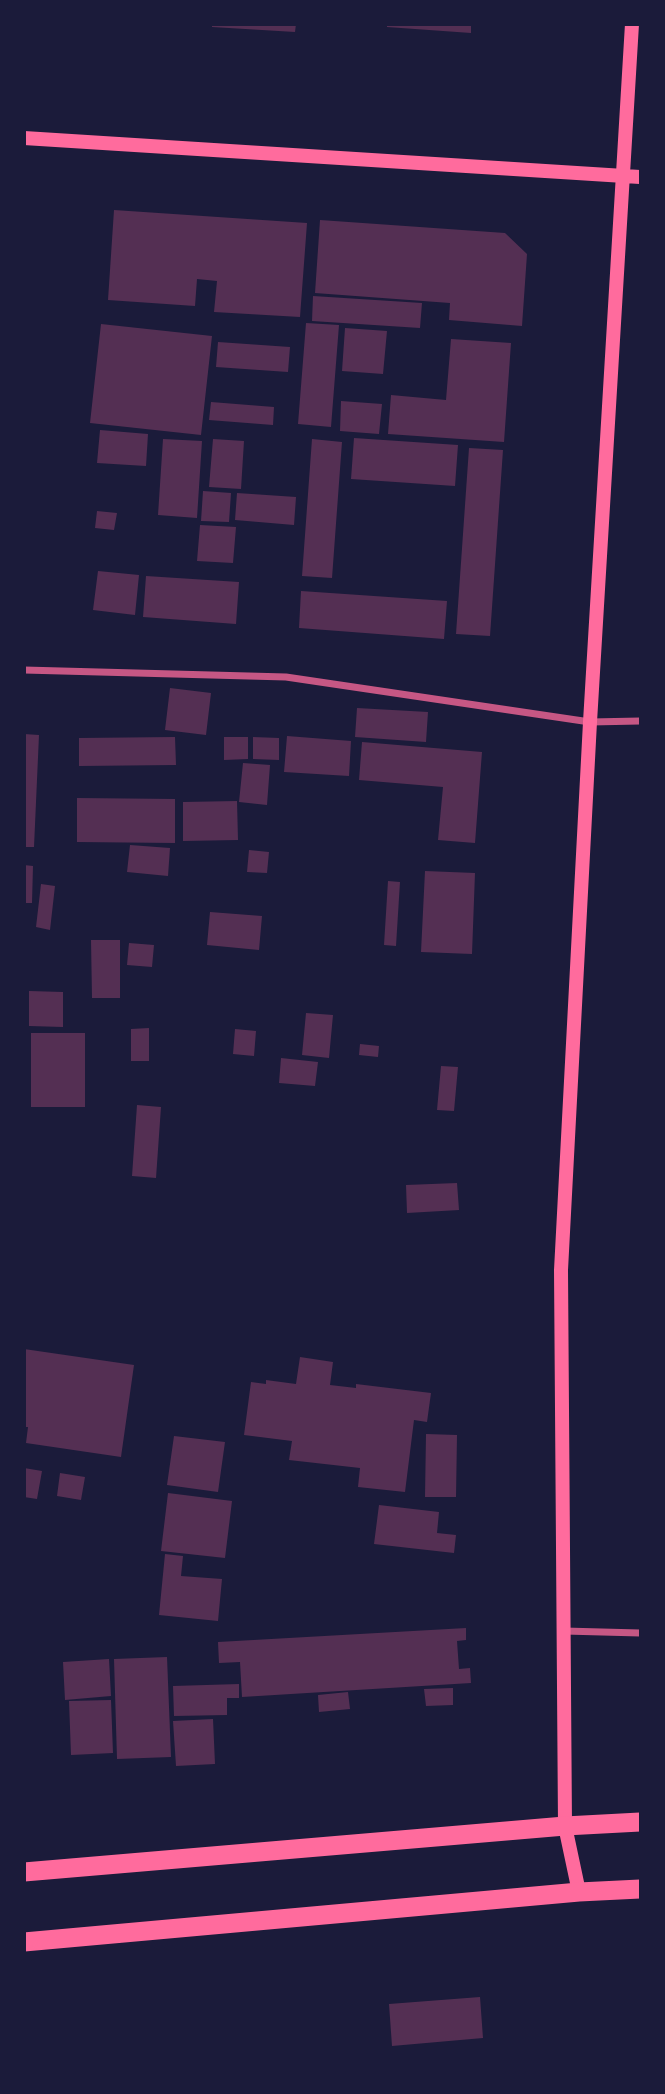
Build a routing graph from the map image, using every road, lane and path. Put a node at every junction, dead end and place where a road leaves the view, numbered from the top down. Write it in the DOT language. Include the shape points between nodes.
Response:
graph roads {
  1 [pos="632,24"];
  2 [pos="24,138"];
  3 [pos="623,176"];
  4 [pos="640,177"];
  5 [pos="24,670"];
  6 [pos="640,721"];
  7 [pos="590,722"];
  8 [pos="563,1631"];
  9 [pos="640,1633"];
  10 [pos="640,1822"];
  11 [pos="565,1826"];
  12 [pos="24,1872"];
  13 [pos="640,1889"];
  14 [pos="579,1892"];
  15 [pos="24,1942"];
  1 -- 3 [label="main road"];
  2 -- 3 [label="main road"];
  3 -- 4 [label="main road"];
  3 -- 7 [label="main road"];
  5 -- 7 [label="street" via="286,677"];
  6 -- 7 [label="street"];
  7 -- 8 [label="main road" via="561,1270"];
  8 -- 9 [label="street"];
  8 -- 11 [label="main road"];
  10 -- 11 [label="highway"];
  11 -- 12 [label="highway"];
  11 -- 14 [label="main road"];
  13 -- 14 [label="highway"];
  14 -- 15 [label="highway"];
}
